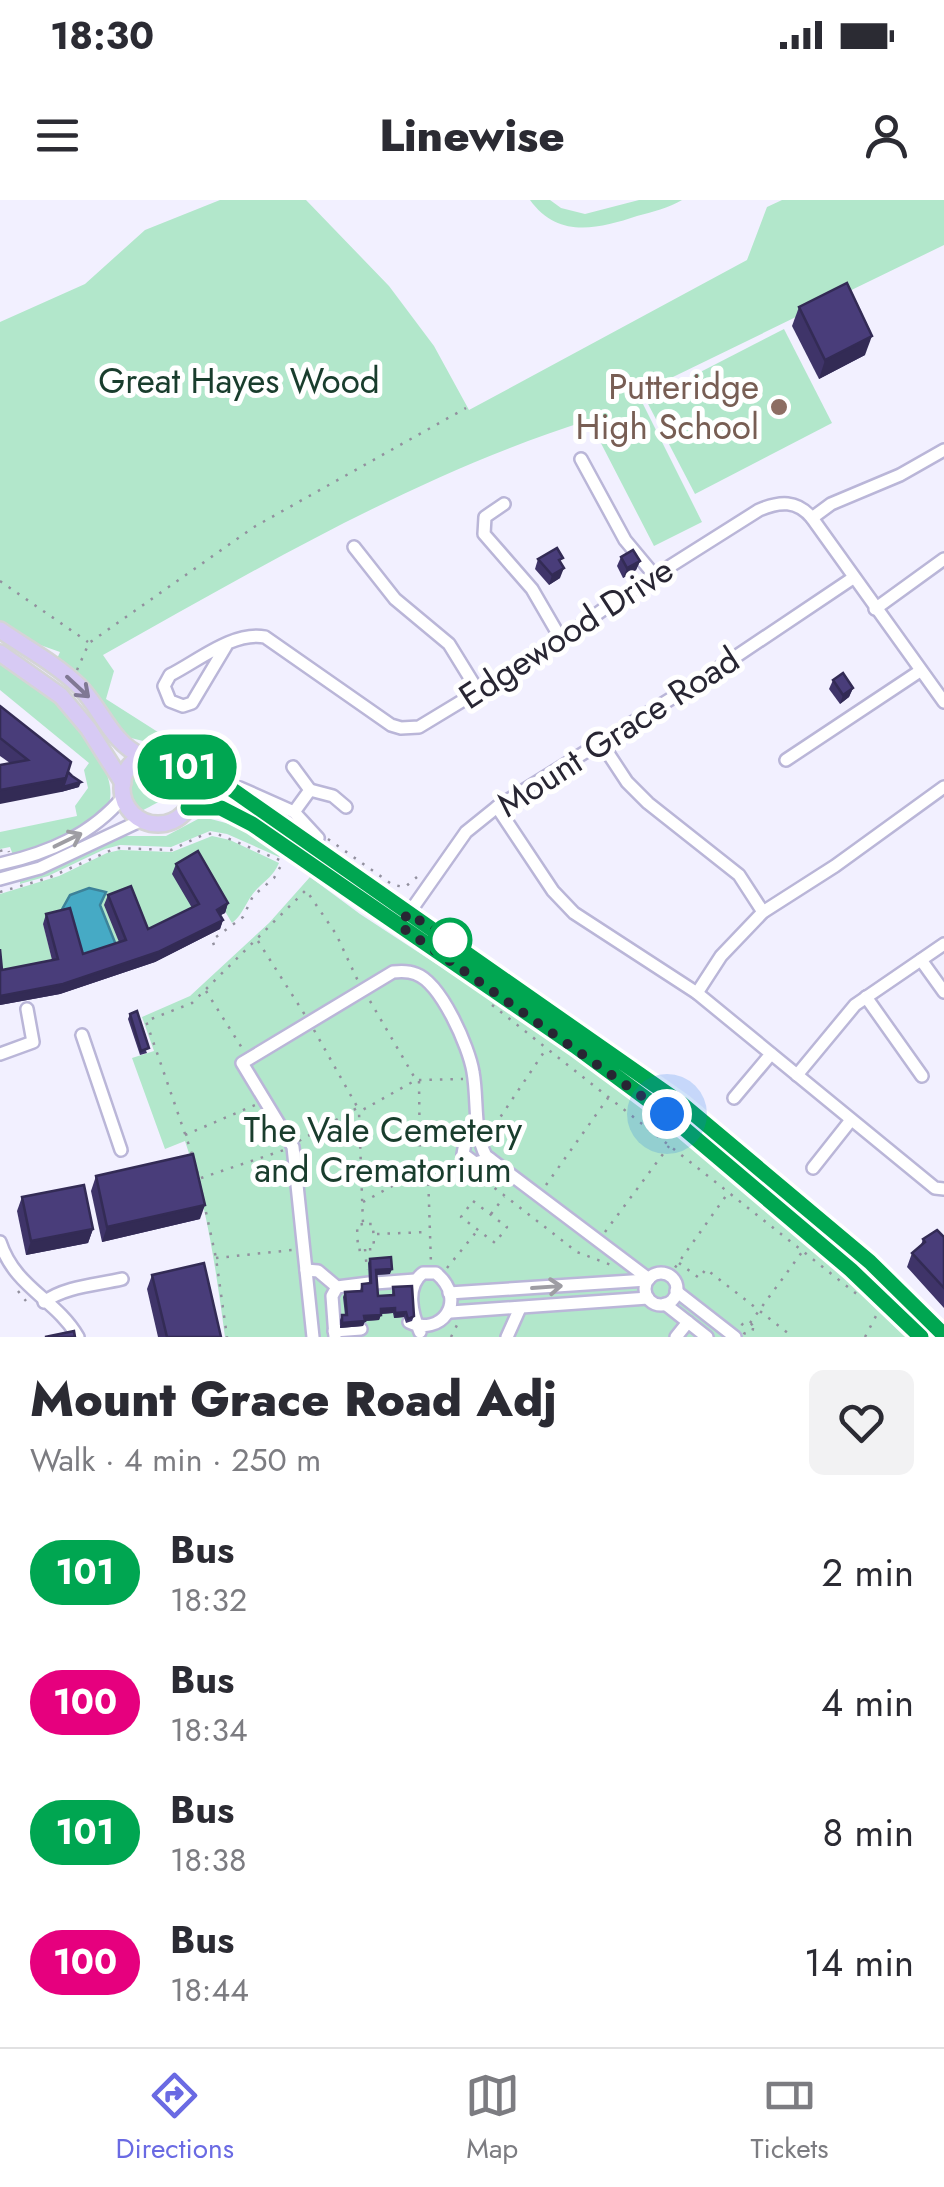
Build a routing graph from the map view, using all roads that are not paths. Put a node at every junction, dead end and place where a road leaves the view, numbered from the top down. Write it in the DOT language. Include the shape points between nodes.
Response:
graph roads {
  1 [pos="944,450"];
  2 [pos="589,465"];
  3 [pos="504,504"];
  4 [pos="812,518"];
  5 [pos="354,547"];
  6 [pos="944,559"];
  7 [pos="655,576"];
  8 [pos="853,578"];
  9 [pos="875,609"];
  10 [pos="0,630"];
  11 [pos="561,638"];
  12 [pos="226,646"];
  13 [pos="0,653"];
  14 [pos="920,671"];
  15 [pos="478,691"];
  16 [pos="944,702"];
  17 [pos="602,744"];
  18 [pos="142,756"];
  19 [pos="786,760"];
  20 [pos="184,764"];
  21 [pos="293,767"];
  22 [pos="944,787"];
  23 [pos="124,790"];
  24 [pos="310,790"];
  25 [pos="237,793"];
  26 [pos="346,806"];
  27 [pos="497,807"];
  28 [pos="188,808"];
  29 [pos="294,812"];
  30 [pos="142,820"];
  31 [pos="317,839"];
  32 [pos="0,864"];
  33 [pos="0,879"];
  34 [pos="763,912"];
  35 [pos="404,919"];
  36 [pos="944,944"];
  37 [pos="921,960"];
  38 [pos="944,992"];
  39 [pos="697,994"];
  40 [pos="866,997"];
  41 [pos="27,1009"];
  42 [pos="82,1035"];
  43 [pos="0,1054"];
  44 [pos="771,1054"];
  45 [pos="797,1075"];
  46 [pos="922,1076"];
  47 [pos="734,1098"];
  48 [pos="852,1120"];
  49 [pos="480,1139"];
  50 [pos="121,1150"];
  51 [pos="490,1159"];
  52 [pos="814,1168"];
  53 [pos="944,1189"];
  54 [pos="0,1242"];
  55 [pos="306,1270"];
  56 [pos="122,1279"];
  57 [pos="648,1280"];
  58 [pos="411,1285"];
  59 [pos="337,1287"];
  60 [pos="676,1291"];
  61 [pos="450,1293"];
  62 [pos="648,1298"];
  63 [pos="44,1302"];
  64 [pos="665,1304"];
  65 [pos="520,1308"];
  66 [pos="451,1312"];
  67 [pos="409,1322"];
  68 [pos="688,1322"];
  69 [pos="361,1329"];
  70 [pos="334,1334"];
  71 [pos="417,1334"];
  72 [pos="944,1335"];
  73 [pos="78,1337"];
  74 [pos="312,1337"];
  75 [pos="507,1337"];
  76 [pos="676,1337"];
  77 [pos="707,1337"];
  78 [pos="735,1337"];
  79 [pos="921,1337"];
  1 -- 4 [label="street"];
  2 -- 7 [label="street" via="625,540"];
  3 -- 11 [label="street" via="485,517 484,534 532,589"];
  4 -- 7 [label="street, Edgewood Drive" via="796,504 772,505"];
  4 -- 8 [label="street"];
  5 -- 15 [label="street" via="396,599 449,644"];
  6 -- 9 [label="street"];
  7 -- 11 [label="street, Edgewood Drive"];
  8 -- 9 [label="street"];
  8 -- 17 [label="street, Mount Grace Road"];
  9 -- 14 [label="street"];
  10 -- 18 [label="main road, one-way" via="73,680 114,735"];
  11 -- 15 [label="street, Edgewood Drive"];
  12 -- 12 [label="street, Edgewood Drive" via="170,675 164,686 170,701 192,703"];
  12 -- 15 [label="street, Edgewood Drive" via="251,634 265,637 401,728 420,727"];
  13 -- 23 [label="main road" via="61,696"];
  14 -- 16 [label="street"];
  14 -- 19 [label="street"];
  17 -- 27 [label="street, Mount Grace Road"];
  17 -- 34 [label="street" via="648,804 739,875"];
  18 -- 20 [label="main road" via="169,754"];
  18 -- 23 [label="main road" via="130,767"];
  20 -- 25 [label="main road"];
  20 -- 28 [label="main road" via="193,780"];
  21 -- 24 [label="street"];
  22 -- 34 [label="street"];
  23 -- 30 [label="main road" via="130,810"];
  32 -- 23 [label="street, one-way" via="36,855 101,822"];
  24 -- 26 [label="street"];
  24 -- 29 [label="street"];
  25 -- 29 [label="street" via="256,792"];
  25 -- 31 [label="main road"];
  27 -- 35 [label="street, Mount Grace Road" via="466,832"];
  27 -- 39 [label="street" via="552,891 574,912"];
  28 -- 30 [label="main road" via="163,824"];
  28 -- 35 [label="main road" via="231,812"];
  29 -- 31 [label="street"];
  30 -- 33 [label="street" via="40,868"];
  31 -- 35 [label="main road"];
  34 -- 39 [label="street" via="721,956"];
  35 -- 72 [label="main road" via="682,1104 870,1262"];
  35 -- 79 [label="main road" via="667,1114"];
  36 -- 37 [label="street"];
  37 -- 38 [label="street"];
  37 -- 40 [label="street"];
  39 -- 44 [label="street"];
  40 -- 45 [label="street"];
  40 -- 46 [label="street"];
  41 -- 43 [label="street" via="32,1042"];
  42 -- 50 [label="street"];
  44 -- 45 [label="street"];
  44 -- 47 [label="street"];
  45 -- 48 [label="street"];
  48 -- 52 [label="street"];
  48 -- 53 [label="street"];
  49 -- 51 [label="street"];
  49 -- 51 [label="street" via="464,1141 463,1154 471,1162"];
  49 -- 55 [label="street" via="462,1036 431,983 418,974 386,976 242,1063 292,1146"];
  51 -- 57 [label="street"];
  54 -- 63 [label="street" via="9,1264"];
  55 -- 59 [label="street"];
  55 -- 74 [label="street"];
  56 -- 63 [label="street"];
  57 -- 60 [label="street" via="670,1276"];
  61 -- 57 [label="street, one-way"];
  57 -- 62 [label="street"];
  58 -- 59 [label="street"];
  58 -- 61 [label="street" via="423,1273 436,1273"];
  58 -- 71 [label="street"];
  59 -- 70 [label="street"];
  60 -- 64 [label="street"];
  60 -- 78 [label="street"];
  61 -- 66 [label="street"];
  62 -- 64 [label="street"];
  62 -- 65 [label="street"];
  63 -- 73 [label="street"];
  64 -- 68 [label="street"];
  65 -- 66 [label="street"];
  65 -- 75 [label="street"];
  66 -- 71 [label="street" via="444,1331"];
  67 -- 71 [label="street"];
  68 -- 76 [label="street"];
  68 -- 77 [label="street"];
  69 -- 70 [label="street"];
}
